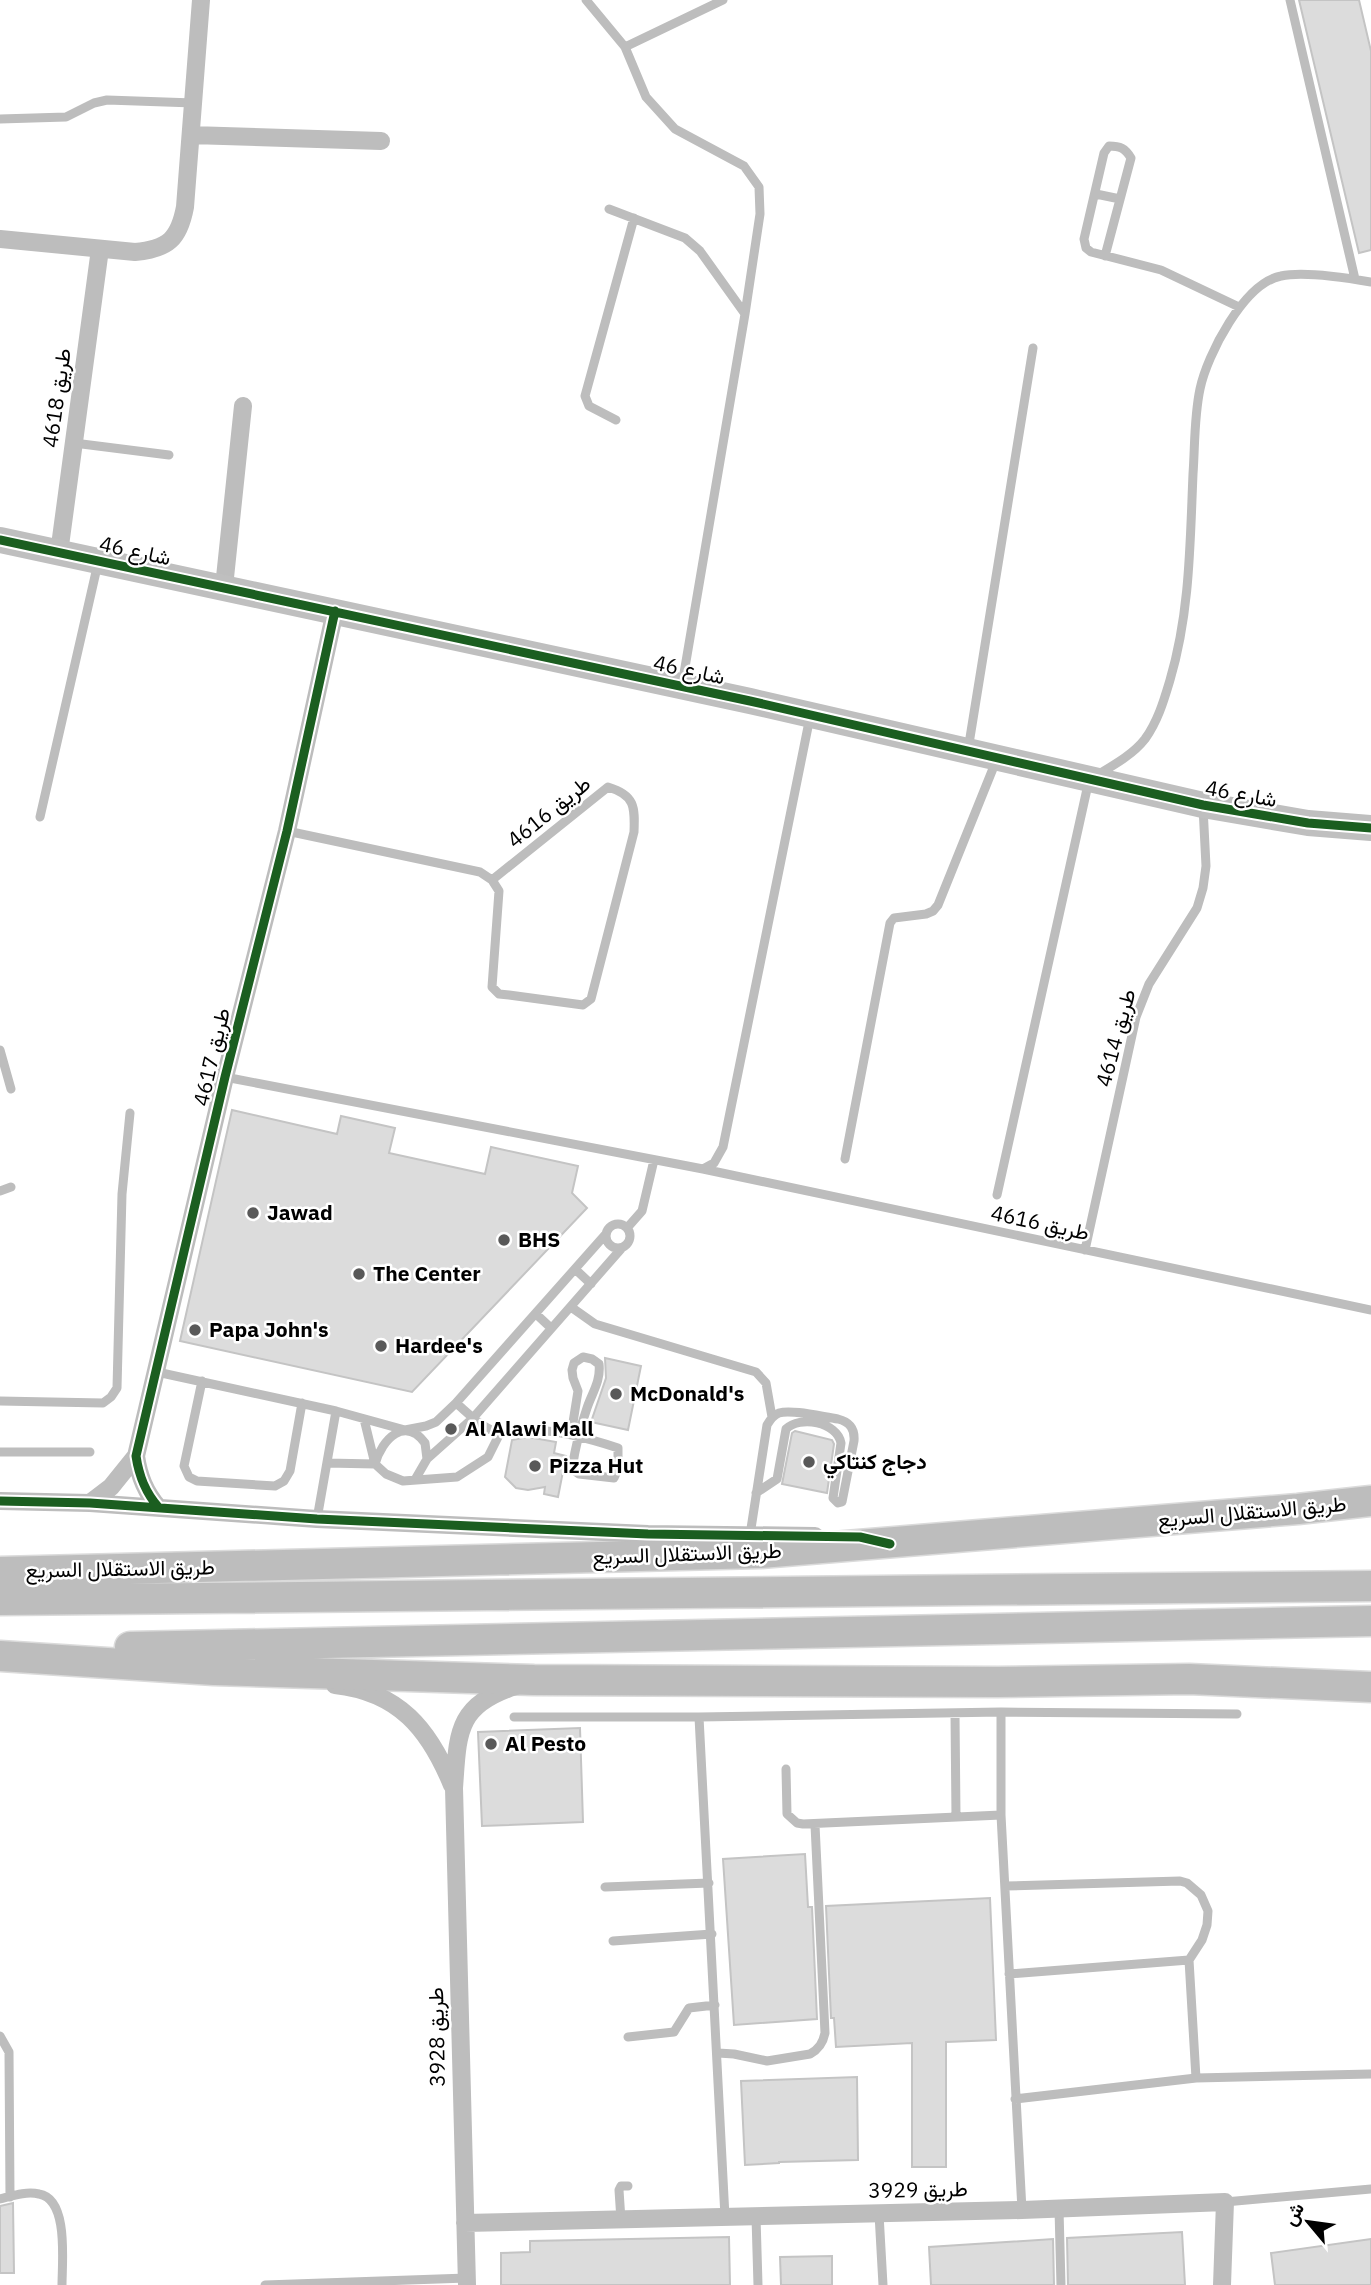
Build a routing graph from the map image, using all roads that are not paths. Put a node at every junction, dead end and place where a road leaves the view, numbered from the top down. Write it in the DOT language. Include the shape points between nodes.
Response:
graph roads {
  1 [pos="201,0"];
  2 [pos="586,0"];
  3 [pos="723,0"];
  4 [pos="1290,0"];
  5 [pos="625,47"];
  6 [pos="194,103"];
  7 [pos="0,119"];
  8 [pos="191,135"];
  9 [pos="381,141"];
  10 [pos="1096,194"];
  11 [pos="1120,200"];
  12 [pos="609,209"];
  13 [pos="634,219"];
  14 [pos="0,239"];
  15 [pos="100,249"];
  16 [pos="1105,256"];
  17 [pos="1355,279"];
  18 [pos="1371,282"];
  19 [pos="1239,307"];
  20 [pos="745,314"];
  21 [pos="1033,348"];
  22 [pos="243,406"];
  23 [pos="616,420"];
  24 [pos="74,443"];
  25 [pos="169,455"];
  26 [pos="0,540"];
  27 [pos="59,553"];
  28 [pos="98,561"];
  29 [pos="224,587"];
  30 [pos="335,611"];
  31 [pos="682,687"];
  32 [pos="810,716"];
  33 [pos="968,751"];
  34 [pos="996,759"];
  35 [pos="1089,780"];
  36 [pos="1203,805"];
  37 [pos="40,817"];
  38 [pos="1371,828"];
  39 [pos="287,831"];
  40 [pos="492,880"];
  41 [pos="0,1050"];
  42 [pos="225,1077"];
  43 [pos="11,1088"];
  44 [pos="130,1113"];
  45 [pos="845,1159"];
  46 [pos="654,1160"];
  47 [pos="703,1169"];
  48 [pos="11,1187"];
  49 [pos="0,1191"];
  50 [pos="997,1195"];
  51 [pos="627,1228"];
  52 [pos="606,1235"];
  53 [pos="621,1249"];
  54 [pos="1085,1250"];
  55 [pos="576,1269"];
  56 [pos="590,1284"];
  57 [pos="571,1307"];
  58 [pos="1371,1310"];
  59 [pos="536,1314"];
  60 [pos="551,1328"];
  61 [pos="157,1372"];
  62 [pos="202,1381"];
  63 [pos="0,1401"];
  64 [pos="302,1403"];
  65 [pos="456,1403"];
  66 [pos="336,1411"];
  67 [pos="772,1417"];
  68 [pos="473,1418"];
  69 [pos="364,1419"];
  70 [pos="405,1430"];
  71 [pos="500,1433"];
  72 [pos="575,1436"];
  73 [pos="0,1452"];
  74 [pos="90,1452"];
  75 [pos="136,1456"];
  76 [pos="427,1459"];
  77 [pos="327,1464"];
  78 [pos="375,1464"];
  79 [pos="416,1479"];
  80 [pos="756,1493"];
  81 [pos="0,1501"];
  82 [pos="1371,1501"];
  83 [pos="90,1503"];
  84 [pos="159,1508"];
  85 [pos="317,1518"];
  86 [pos="750,1535"];
  87 [pos="890,1544"];
  88 [pos="0,1572"];
  89 [pos="1371,1587"];
  90 [pos="0,1600"];
  91 [pos="1371,1620"];
  92 [pos="0,1650"];
  93 [pos="0,1656"];
  94 [pos="214,1670"];
  95 [pos="534,1680"];
  96 [pos="1371,1687"];
  97 [pos="1000,1712"];
  98 [pos="955,1714"];
  99 [pos="1237,1714"];
  100 [pos="514,1717"];
  101 [pos="699,1717"];
  102 [pos="786,1769"];
  103 [pos="454,1788"];
  104 [pos="1001,1815"];
  105 [pos="956,1817"];
  106 [pos="815,1825"];
  107 [pos="709,1883"];
  108 [pos="1005,1886"];
  109 [pos="605,1887"];
  110 [pos="712,1934"];
  111 [pos="613,1941"];
  112 [pos="1189,1960"];
  113 [pos="1009,1974"];
  114 [pos="715,2005"];
  115 [pos="0,2036"];
  116 [pos="628,2037"];
  117 [pos="718,2053"];
  118 [pos="1371,2074"];
  119 [pos="1196,2078"];
  120 [pos="1015,2099"];
  121 [pos="5,2112"];
  122 [pos="628,2186"];
  123 [pos="1371,2189"];
  124 [pos="5,2198"];
  125 [pos="1224,2202"];
  126 [pos="1059,2209"];
  127 [pos="1022,2210"];
  128 [pos="879,2214"];
  129 [pos="725,2217"];
  130 [pos="756,2217"];
  131 [pos="621,2220"];
  132 [pos="465,2223"];
  133 [pos="467,2281"];
  134 [pos="62,2285"];
  135 [pos="265,2285"];
  136 [pos="758,2285"];
  137 [pos="883,2285"];
  138 [pos="1061,2285"];
  139 [pos="1222,2285"];
  1 -- 6 [label="street"];
  2 -- 5 [label="lane"];
  3 -- 5 [label="lane"];
  4 -- 17 [label="lane"];
  5 -- 20 [label="lane" via="646,97 675,128 744,166 759,187 760,214"];
  6 -- 7 [label="lane" via="107,100 66,117"];
  6 -- 8 [label="street"];
  8 -- 9 [label="street"];
  8 -- 15 [label="street" via="182,225 171,241 154,251"];
  10 -- 11 [label="lane"];
  10 -- 11 [label="lane" via="1104,153 1109,146 1117,146 1131,158"];
  10 -- 16 [label="lane" via="1084,239 1086,248"];
  11 -- 16 [label="lane"];
  12 -- 13 [label="lane"];
  13 -- 20 [label="lane" via="685,238 700,251"];
  13 -- 23 [label="lane" via="585,396 589,406"];
  14 -- 15 [label="street"];
  15 -- 24 [label="street, طريق 4618"];
  16 -- 19 [label="lane" via="1161,270"];
  17 -- 18 [label="lane"];
  17 -- 19 [label="lane" via="1279,276"];
  19 -- 35 [label="lane" via="1214,349 1200,388 1189,581 1175,662 1161,709 1145,739"];
  20 -- 31 [label="lane"];
  21 -- 33 [label="lane"];
  22 -- 29 [label="street"];
  24 -- 25 [label="lane"];
  24 -- 27 [label="street, طريق 4618"];
  26 -- 27 [label="street, شارع 46"];
  27 -- 28 [label="street, شارع 46"];
  28 -- 29 [label="street, شارع 46"];
  28 -- 37 [label="lane"];
  29 -- 30 [label="street, شارع 46"];
  30 -- 31 [label="street, شارع 46"];
  30 -- 39 [label="street, طريق 4617"];
  31 -- 32 [label="street, شارع 46"];
  32 -- 33 [label="street, شارع 46"];
  32 -- 47 [label="lane" via="723,1147 714,1163"];
  33 -- 34 [label="street, شارع 46"];
  34 -- 35 [label="street, شارع 46"];
  34 -- 45 [label="lane" via="938,905 926,914 894,918 890,923"];
  35 -- 36 [label="street, شارع 46"];
  35 -- 50 [label="lane"];
  36 -- 38 [label="street, شارع 46" via="1308,823"];
  36 -- 54 [label="lane, طريق 4614" via="1203,888 1197,908 1149,984 1136,1017"];
  39 -- 40 [label="lane" via="480,872"];
  39 -- 42 [label="street, طريق 4617"];
  40 -- 40 [label="lane, طريق 4616" via="499,891 492,987 509,995 583,1005 591,999 634,832 635,809 624,792 608,787"];
  41 -- 43 [label="lane"];
  42 -- 46 [label="lane, طريق 4616"];
  42 -- 61 [label="street, طريق 4617"];
  44 -- 63 [label="lane" via="122,1194 117,1388 103,1403"];
  46 -- 47 [label="lane, طريق 4616"];
  46 -- 51 [label="lane" via="642,1211"];
  47 -- 54 [label="lane, طريق 4616"];
  48 -- 49 [label="lane"];
  51 -- 52 [label="lane" via="612,1225"];
  51 -- 53 [label="lane" via="630,1240"];
  52 -- 53 [label="lane" via="608,1244"];
  52 -- 55 [label="lane"];
  53 -- 56 [label="lane"];
  54 -- 58 [label="lane, طريق 4616"];
  55 -- 56 [label="lane"];
  55 -- 59 [label="lane"];
  56 -- 57 [label="lane"];
  57 -- 60 [label="lane"];
  57 -- 67 [label="lane" via="594,1324 756,1372 766,1383"];
  59 -- 60 [label="lane"];
  59 -- 65 [label="lane"];
  60 -- 68 [label="lane"];
  61 -- 62 [label="lane"];
  61 -- 75 [label="street, طريق 4617"];
  62 -- 64 [label="lane"];
  62 -- 64 [label="lane" via="184,1466 197,1481 280,1484 290,1471"];
  64 -- 66 [label="lane"];
  65 -- 68 [label="lane"];
  65 -- 70 [label="lane" via="436,1422"];
  66 -- 69 [label="lane"];
  66 -- 77 [label="lane"];
  67 -- 80 [label="lane" via="766,1425"];
  67 -- 80 [label="lane" via="788,1412 838,1419 851,1426 854,1441 845,1499 838,1503 833,1498 840,1436 829,1426 798,1422 786,1429 777,1479"];
  68 -- 71 [label="lane"];
  68 -- 76 [label="lane"];
  69 -- 70 [label="lane"];
  69 -- 78 [label="lane"];
  70 -- 76 [label="lane" via="425,1443"];
  70 -- 78 [label="lane" via="382,1446"];
  71 -- 72 [label="lane" via="530,1430"];
  71 -- 79 [label="lane" via="488,1457 457,1477"];
  72 -- 72 [label="lane" via="574,1473 615,1477 618,1448"];
  72 -- 72 [label="lane" via="579,1391 572,1370 583,1357 599,1364 600,1374"];
  73 -- 74 [label="lane"];
  75 -- 83 [label="street, طريق 4617" via="111,1487"];
  75 -- 84 [label="street, طريق 4617" via="147,1494"];
  76 -- 79 [label="lane"];
  77 -- 78 [label="lane"];
  77 -- 85 [label="lane"];
  78 -- 79 [label="lane" via="397,1480"];
  80 -- 86 [label="lane"];
  81 -- 83 [label="street"];
  82 -- 87 [label="main road, طريق الاستقلال السريع"];
  83 -- 84 [label="street"];
  84 -- 85 [label="street"];
  85 -- 86 [label="street"];
  86 -- 87 [label="street" via="860,1537"];
  87 -- 88 [label="main road, طريق الاستقلال السريع" via="760,1553"];
  89 -- 90 [label="main road"];
  91 -- 92 [label="main road"];
  93 -- 94 [label="main road"];
  94 -- 95 [label="main road"];
  94 -- 103 [label="street, طريق 3928" via="236,1681 338,1686 382,1698 427,1734"];
  95 -- 96 [label="main road" via="1189,1679"];
  95 -- 103 [label="street, طريق 3928" via="494,1694 470,1713 457,1742"];
  97 -- 98 [label="lane"];
  97 -- 99 [label="lane"];
  97 -- 104 [label="lane"];
  98 -- 101 [label="lane"];
  98 -- 105 [label="lane"];
  100 -- 101 [label="lane"];
  101 -- 107 [label="lane"];
  102 -- 106 [label="lane" via="787,1814 797,1823"];
  103 -- 132 [label="street, طريق 3928"];
  104 -- 105 [label="lane"];
  104 -- 108 [label="lane"];
  105 -- 106 [label="lane"];
  106 -- 117 [label="lane" via="824,2040 810,2054 767,2061"];
  107 -- 109 [label="lane"];
  107 -- 110 [label="lane"];
  108 -- 112 [label="lane" via="1187,1882 1201,1895 1208,1911 1202,1940"];
  108 -- 113 [label="lane"];
  110 -- 111 [label="lane"];
  110 -- 114 [label="lane"];
  112 -- 113 [label="lane"];
  112 -- 119 [label="lane"];
  113 -- 120 [label="lane"];
  114 -- 116 [label="lane" via="689,2008 674,2032"];
  114 -- 117 [label="lane"];
  115 -- 121 [label="lane" via="9,2052"];
  117 -- 129 [label="lane"];
  118 -- 119 [label="lane"];
  119 -- 120 [label="lane"];
  120 -- 127 [label="lane"];
  121 -- 124 [label="lane"];
  122 -- 131 [label="lane" via="619,2190"];
  123 -- 125 [label="lane, طريق 3929"];
  124 -- 134 [label="lane" via="28,2193 53,2201 60,2213"];
  125 -- 126 [label="street, طريق 3929"];
  125 -- 139 [label="street"];
  126 -- 127 [label="street, طريق 3929"];
  126 -- 138 [label="lane"];
  127 -- 128 [label="street, طريق 3929"];
  128 -- 130 [label="street, طريق 3929"];
  128 -- 137 [label="lane"];
  129 -- 130 [label="street, طريق 3929"];
  129 -- 131 [label="street, طريق 3929"];
  130 -- 136 [label="lane"];
  131 -- 132 [label="street, طريق 3929"];
  132 -- 133 [label="street, طريق 3928"];
  133 -- 135 [label="lane"];
}
